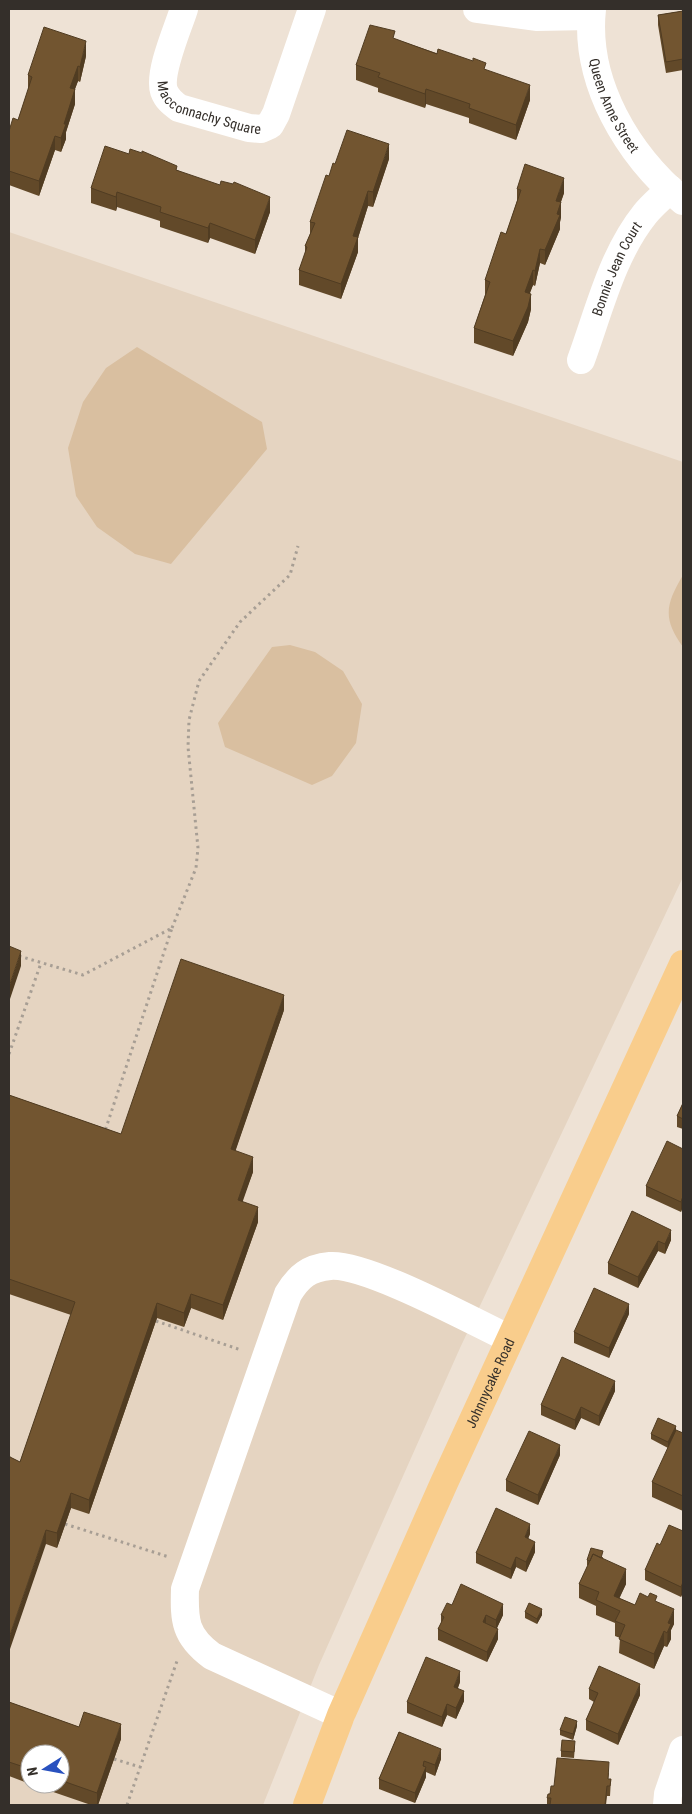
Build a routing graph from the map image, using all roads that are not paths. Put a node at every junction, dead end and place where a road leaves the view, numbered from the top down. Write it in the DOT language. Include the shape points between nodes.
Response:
graph roads {
  1 [pos="184,9"];
  2 [pos="312,9"];
  3 [pos="477,9"];
  4 [pos="591,12"];
  5 [pos="676,195"];
  6 [pos="581,360"];
  7 [pos="683,964"];
  8 [pos="510,1338"];
  9 [pos="341,1715"];
  10 [pos="683,1750"];
  11 [pos="307,1805"];
  12 [pos="667,1805"];
  1 -- 2 [label="street, Macconnachy Square" via="163,77 164,91 170,102 180,108 249,128 261,128 270,125 276,114"];
  3 -- 4 [label="street" via="536,17"];
  4 -- 5 [label="street, Queen Anne Street" via="594,55 610,108 639,158"];
  5 -- 6 [label="street, Bonnie Jean Court" via="645,214 628,240"];
  7 -- 8 [label="main road, Johnnycake Road"];
  8 -- 9 [label="main road, Johnnycake Road"];
  8 -- 9 [label="street" via="348,1266 313,1270 299,1277 288,1294 185,1589 184,1611 188,1630 196,1644 212,1656"];
  9 -- 11 [label="main road, Johnnycake Road"];
  10 -- 12 [label="street"];
}
